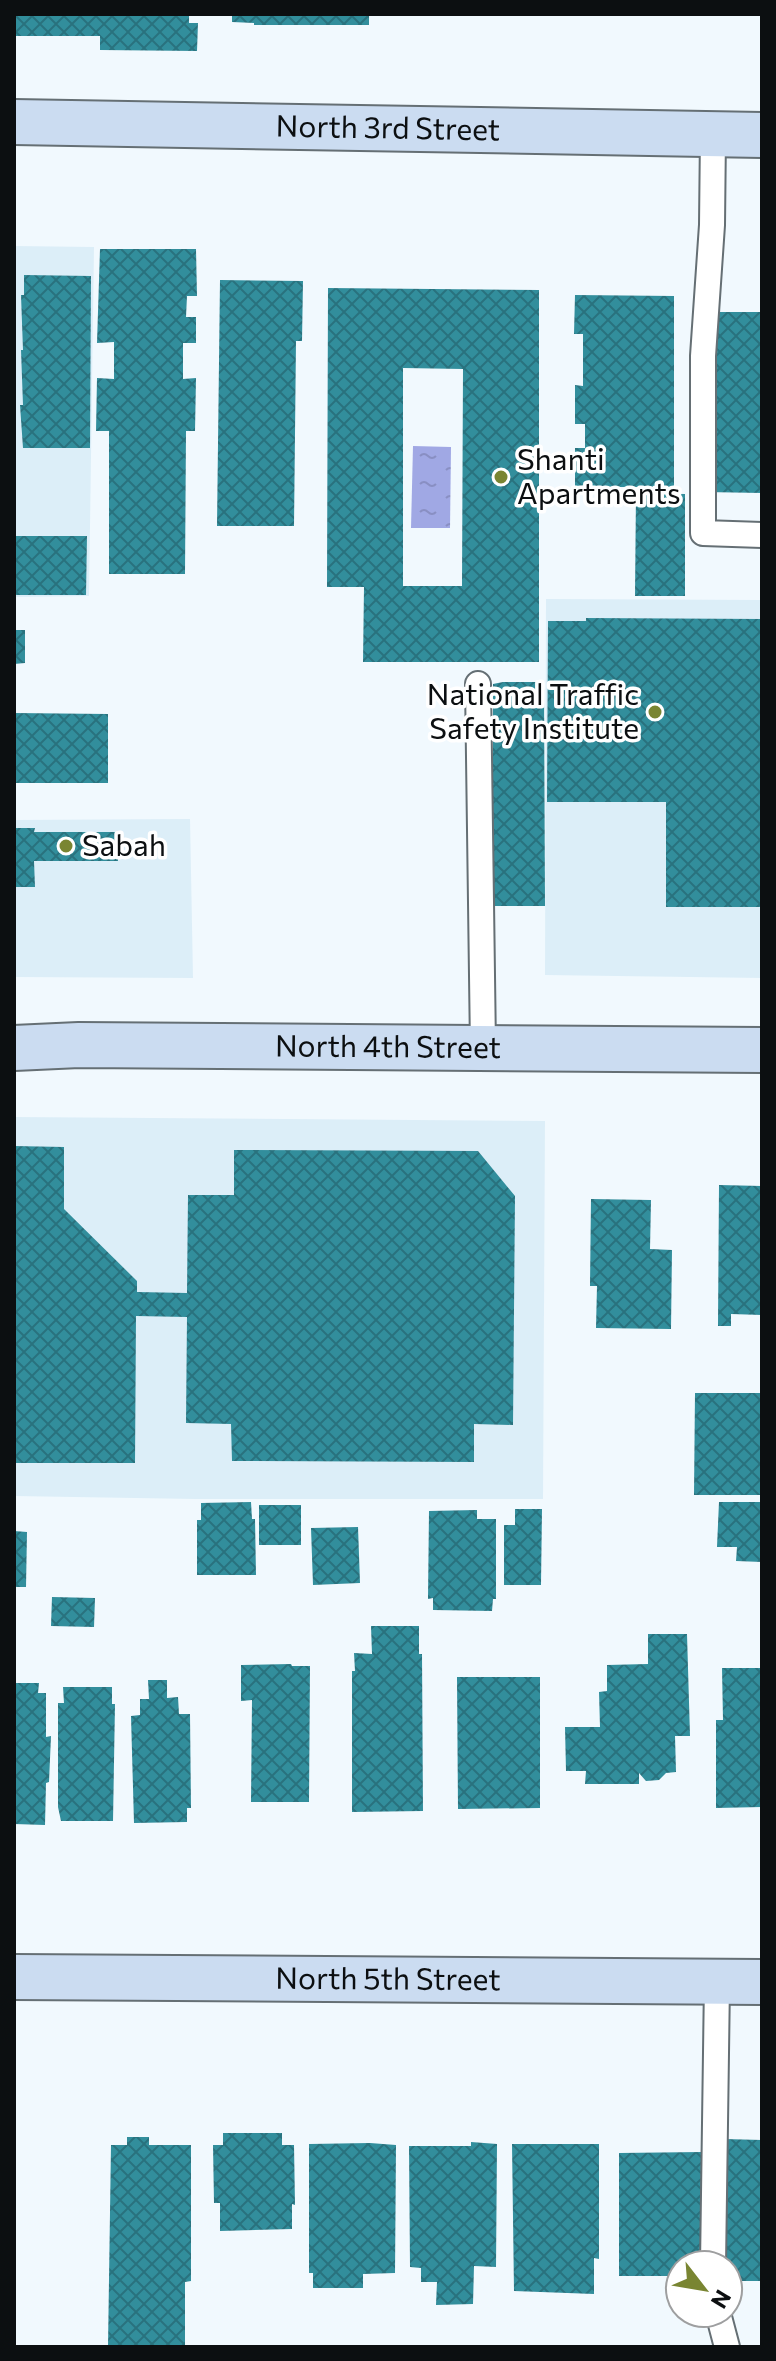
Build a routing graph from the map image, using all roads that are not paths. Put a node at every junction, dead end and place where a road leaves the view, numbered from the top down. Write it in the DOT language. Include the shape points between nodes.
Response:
graph roads {
  1 [pos="14,122"];
  2 [pos="713,134"];
  3 [pos="762,135"];
  4 [pos="762,535"];
  5 [pos="478,684"];
  6 [pos="14,1048"];
  7 [pos="483,1048"];
  8 [pos="762,1050"];
  9 [pos="14,1977"];
  10 [pos="717,1982"];
  11 [pos="762,1982"];
  12 [pos="713,2249"];
  1 -- 2 [label="main road, North 3rd Street"];
  2 -- 3 [label="main road, North 3rd Street"];
  2 -- 4 [label="lane" via="703,356 703,533"];
  5 -- 7 [label="lane"];
  6 -- 7 [label="main road, North 4th Street"];
  7 -- 8 [label="main road, North 4th Street"];
  9 -- 10 [label="main road, North 5th Street"];
  10 -- 11 [label="main road, North 5th Street"];
  10 -- 12 [label="lane"];
}
